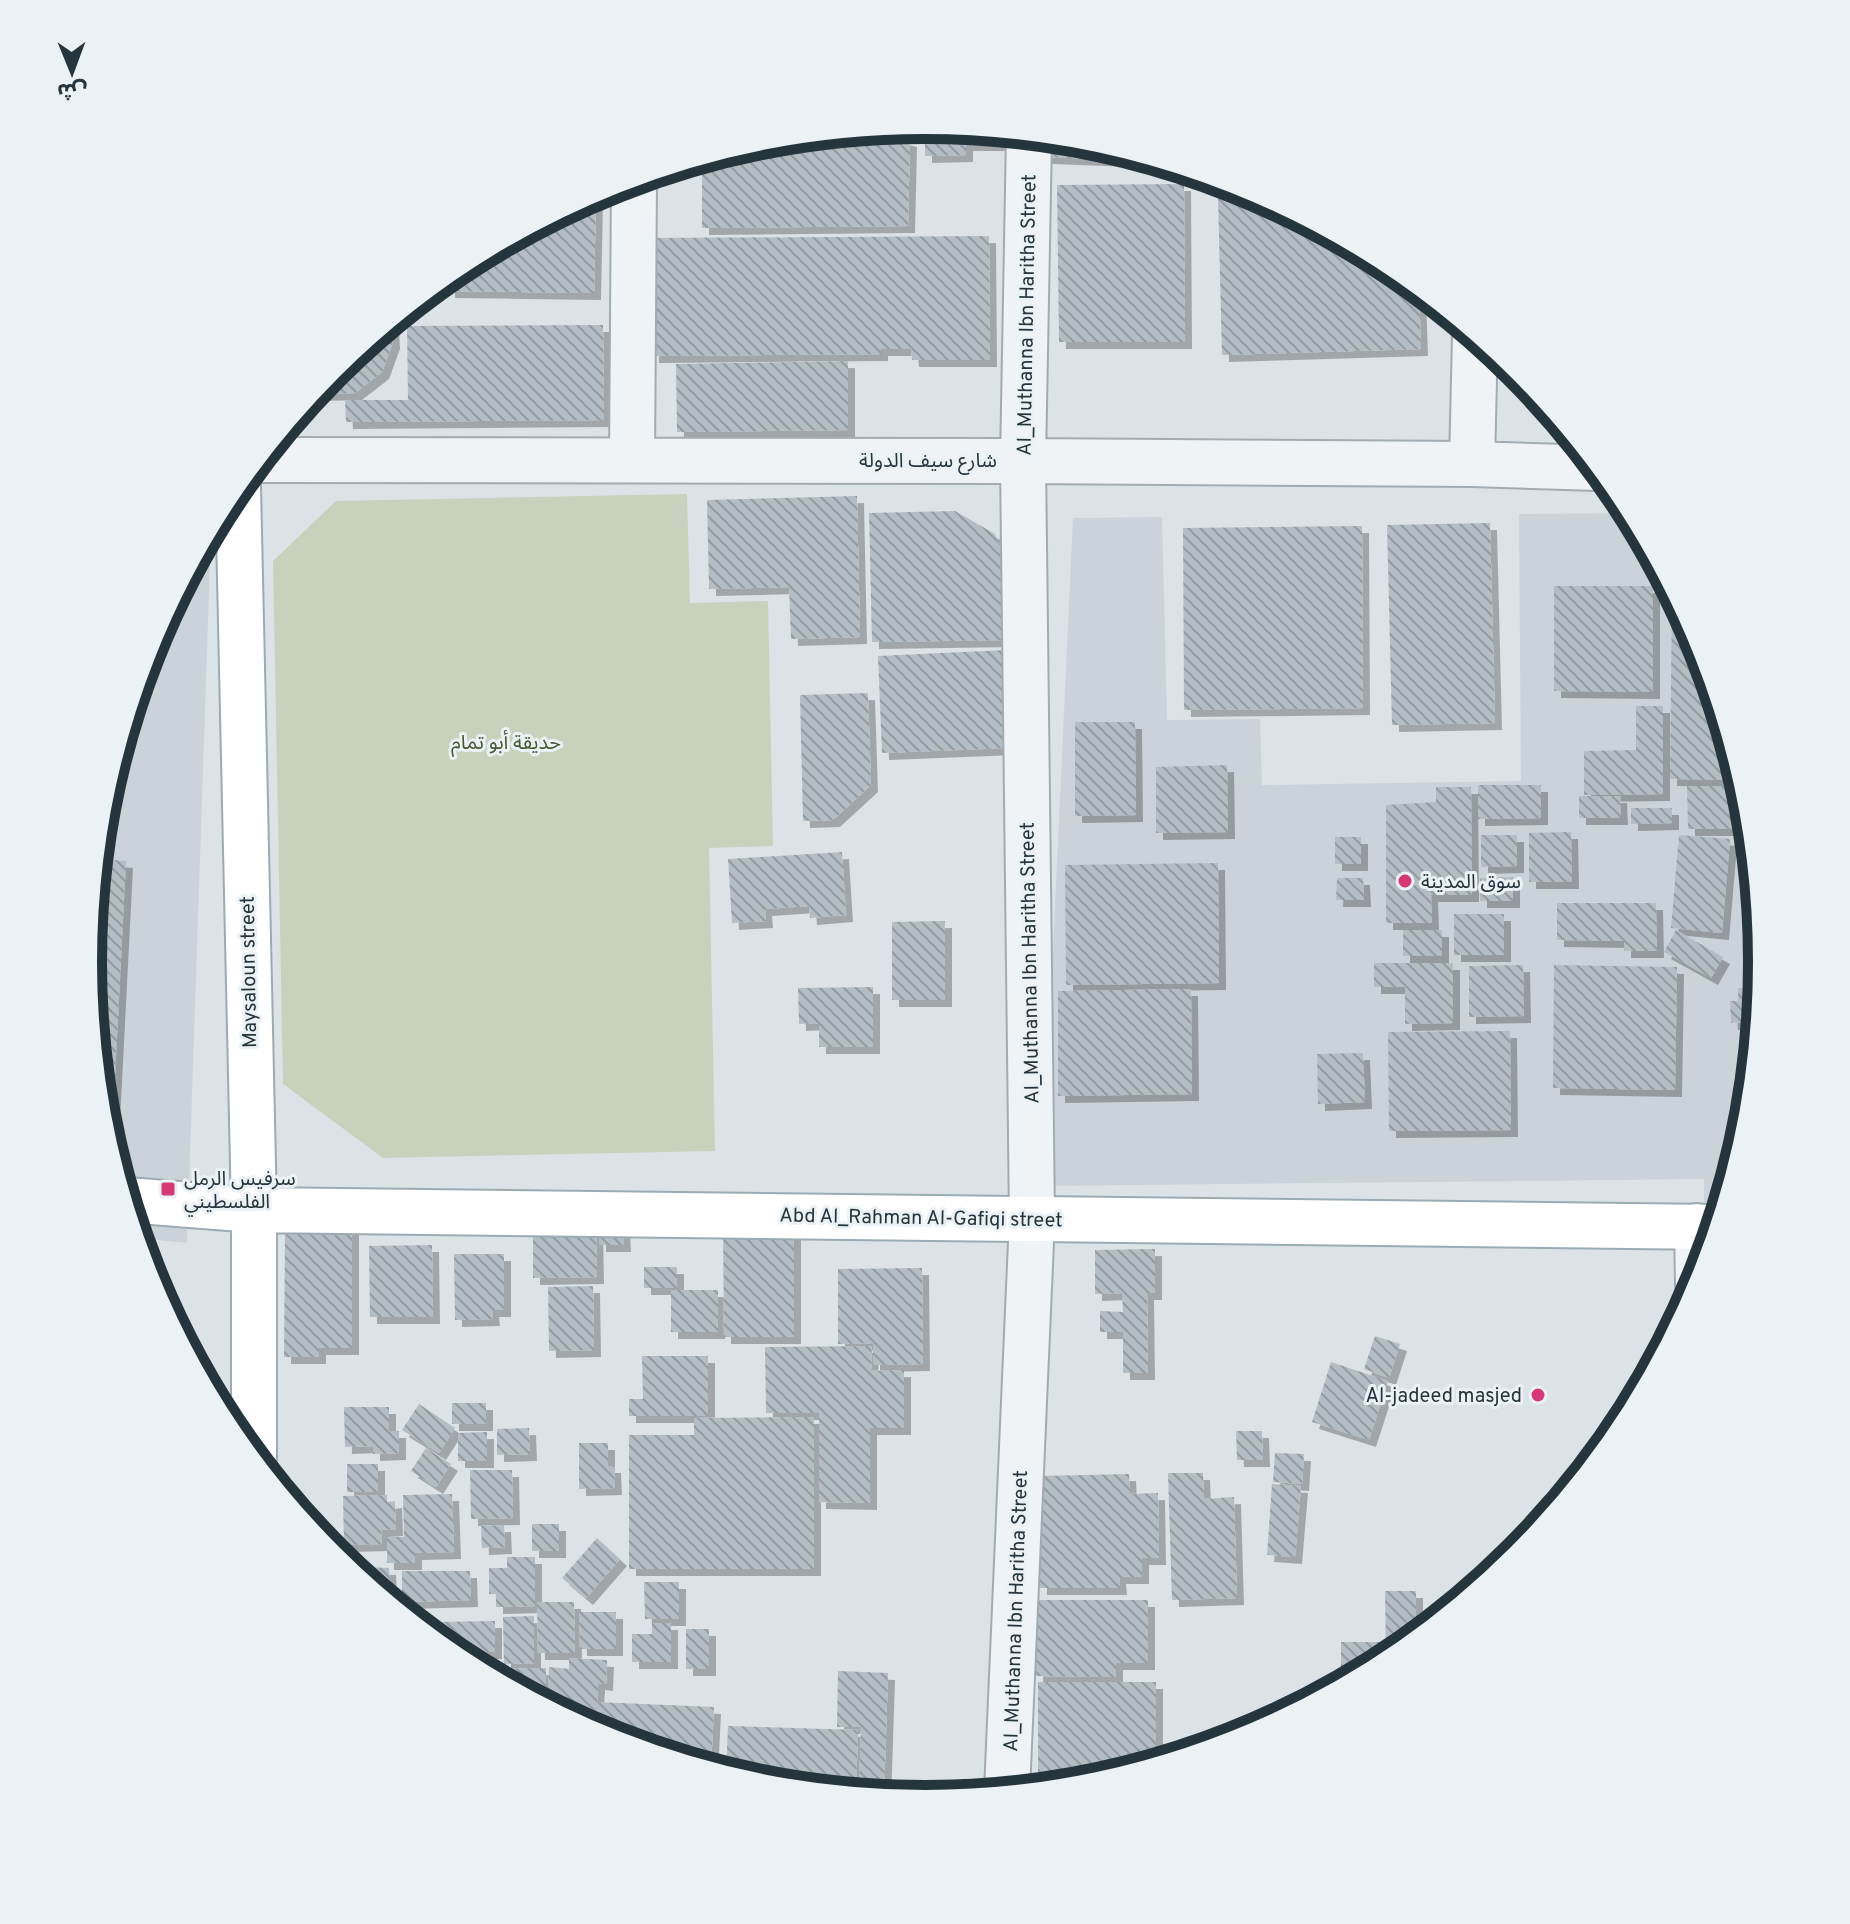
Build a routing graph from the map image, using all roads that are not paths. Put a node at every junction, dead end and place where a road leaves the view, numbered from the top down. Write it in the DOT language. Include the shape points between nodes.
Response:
graph roads {
  1 [pos="1029,146"];
  2 [pos="634,193"];
  3 [pos="1475,349"];
  4 [pos="632,459"];
  5 [pos="273,460"];
  6 [pos="1023,461"];
  7 [pos="1472,464"];
  8 [pos="1583,468"];
  9 [pos="238,509"];
  10 [pos="138,1201"];
  11 [pos="254,1210"];
  12 [pos="1032,1219"];
  13 [pos="1704,1227"];
  14 [pos="254,1437"];
  15 [pos="1007,1780"];
  1 -- 6 [label="street, Al_Muthanna Ibn Haritha Street"];
  2 -- 4 [label="street"];
  3 -- 7 [label="street"];
  4 -- 5 [label="street, شارع سيف الدولة"];
  4 -- 6 [label="street, شارع سيف الدولة"];
  6 -- 7 [label="street, شارع سيف الدولة"];
  6 -- 12 [label="street, Al_Muthanna Ibn Haritha Street"];
  7 -- 8 [label="street, شارع سيف الدولة"];
  9 -- 11 [label="main road, Maysaloun street"];
  10 -- 11 [label="main road, Abd Al_Rahman Al-Gafiqi street"];
  11 -- 12 [label="main road, Abd Al_Rahman Al-Gafiqi street"];
  11 -- 14 [label="main road, Maysaloun street"];
  12 -- 13 [label="main road, Abd Al_Rahman Al-Gafiqi street"];
  12 -- 15 [label="street, Al_Muthanna Ibn Haritha Street"];
}
